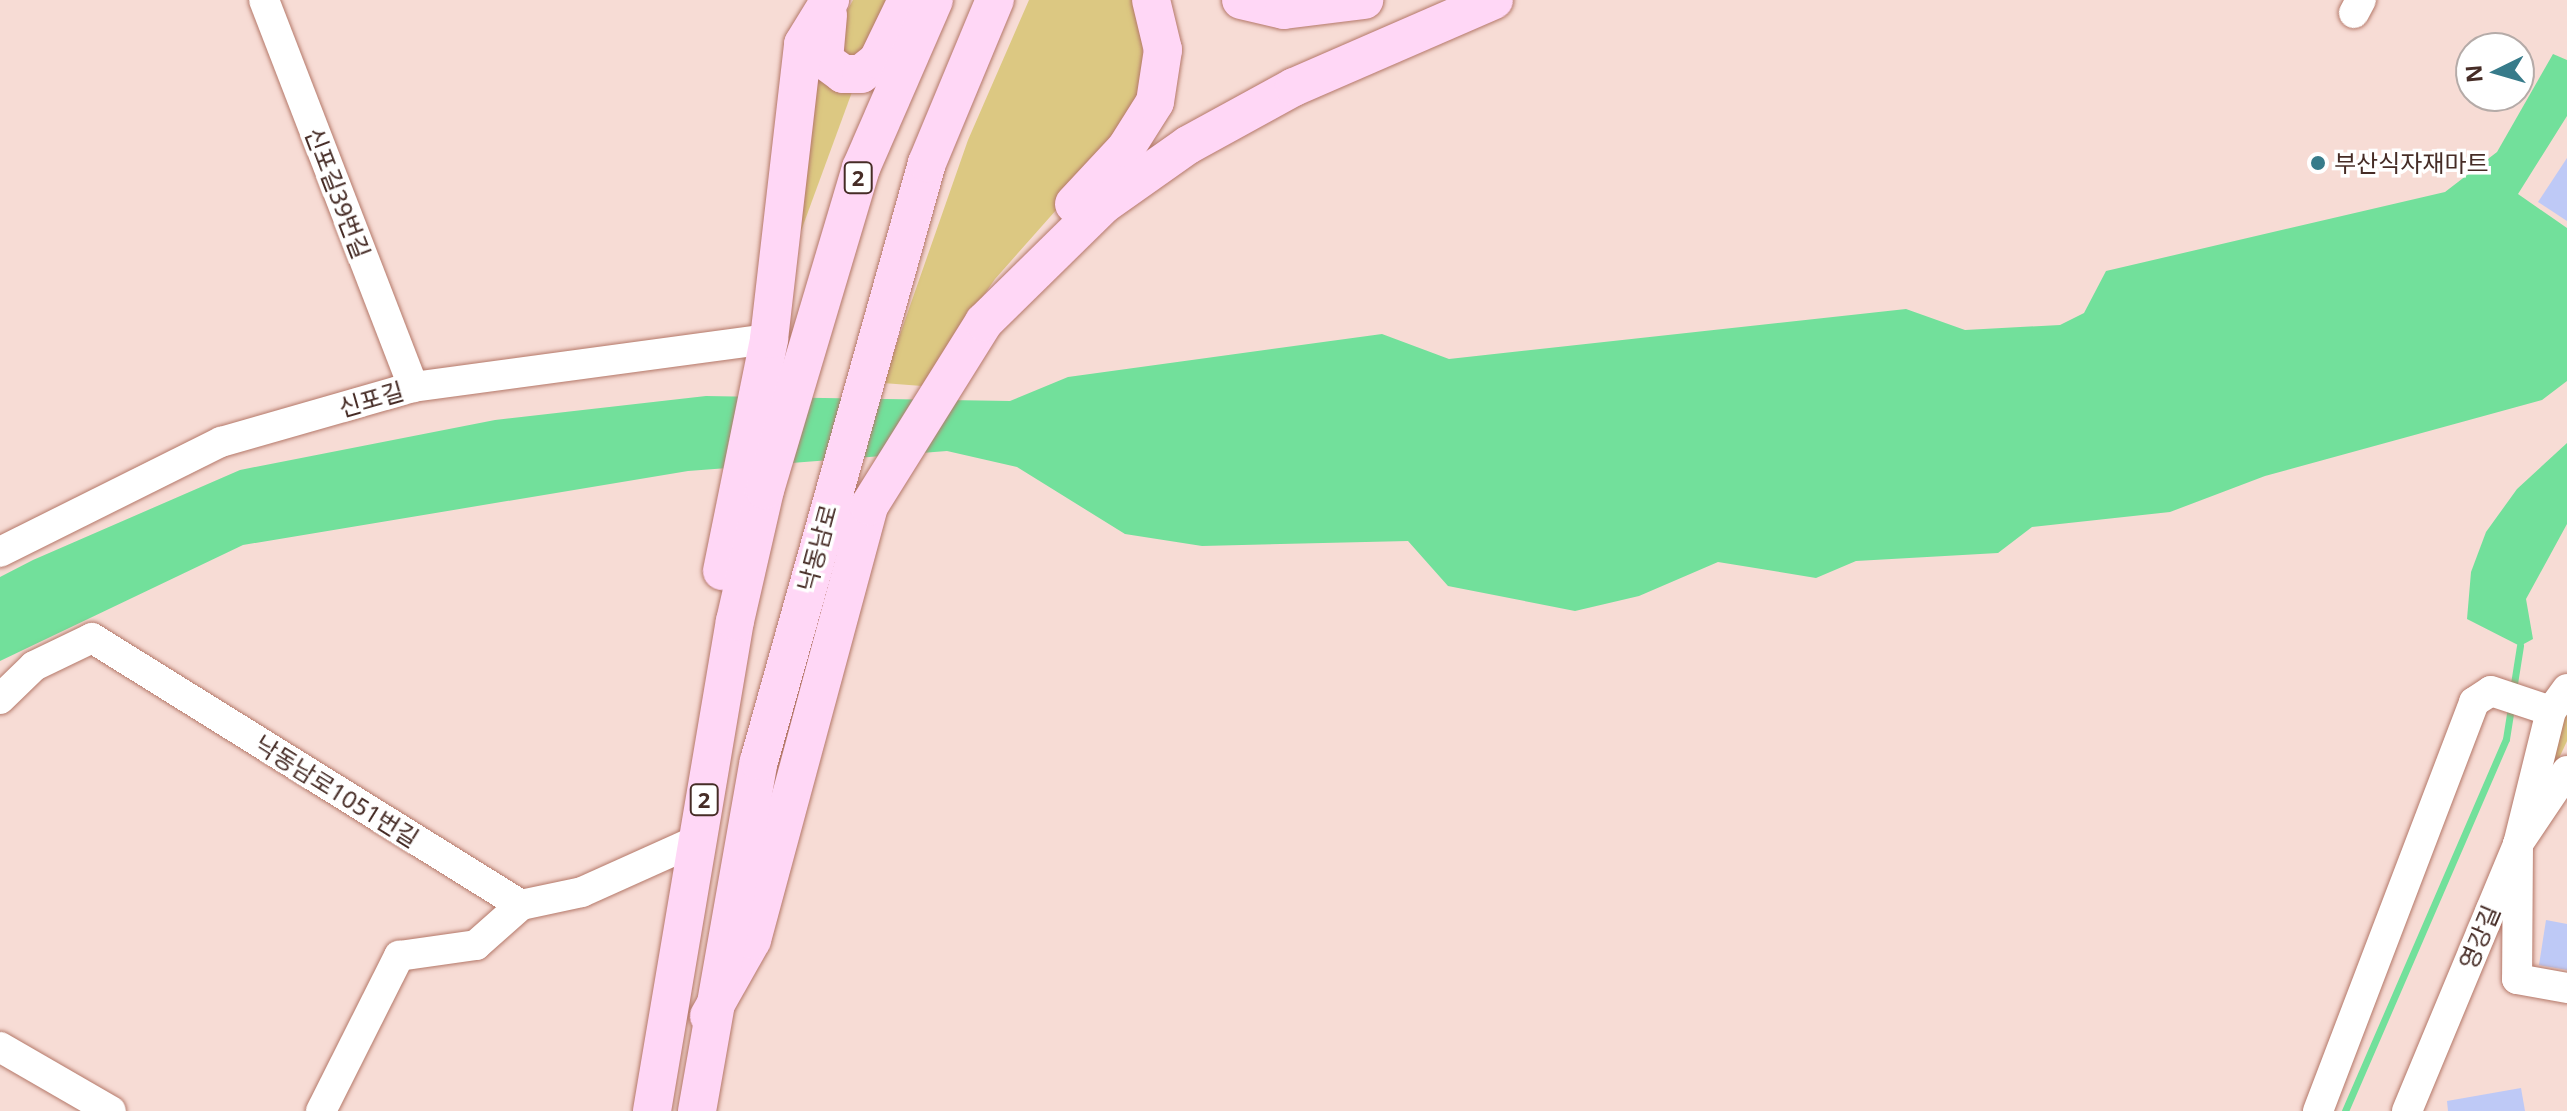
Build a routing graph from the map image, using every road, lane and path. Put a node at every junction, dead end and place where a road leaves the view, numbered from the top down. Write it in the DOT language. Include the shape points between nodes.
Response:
graph roads {
  1 [pos="264,0"];
  2 [pos="831,0"];
  3 [pos="907,0"];
  4 [pos="934,0"];
  5 [pos="995,0"];
  6 [pos="1151,0"];
  7 [pos="1241,0"];
  8 [pos="1364,0"];
  9 [pos="1456,0"];
  10 [pos="1494,0"];
  11 [pos="1429,28"];
  12 [pos="1020,281"];
  13 [pos="777,355"];
  14 [pos="413,387"];
  15 [pos="0,552"];
  16 [pos="0,699"];
  17 [pos="2559,700"];
  18 [pos="2567,772"];
  19 [pos="2518,844"];
  20 [pos="691,858"];
  21 [pos="521,905"];
  22 [pos="2567,988"];
  23 [pos="709,1016"];
  24 [pos="0,1047"];
  25 [pos="325,1110"];
  26 [pos="111,1111"];
  27 [pos="652,1111"];
  28 [pos="697,1111"];
  29 [pos="2318,1111"];
  30 [pos="2407,1111"];
  1 -- 14 [label="street, 신포길39번길"];
  2 -- 3 [label="main road" via="822,54 835,71 852,75 878,60"];
  2 -- 13 [label="main road" via="803,44"];
  4 -- 13 [label="main road, 2"];
  5 -- 23 [label="main road, 낙동남로 / 2" via="927,163 867,362 759,761"];
  6 -- 12 [label="main road" via="1163,50 1155,102 1126,148 1046,234"];
  7 -- 8 [label="main road" via="1325,10"];
  9 -- 11 [label="main road"];
  10 -- 11 [label="main road"];
  11 -- 12 [label="main road" via="1188,145 1103,205"];
  12 -- 23 [label="main road" via="949,369 869,506 752,940"];
  13 -- 14 [label="street, 신포길"];
  13 -- 20 [label="main road, 2"];
  14 -- 15 [label="street, 신포길" via="221,442"];
  16 -- 21 [label="street, 낙동남로1051번길" via="34,666 92,638"];
  17 -- 19 [label="street"];
  17 -- 29 [label="street" via="2491,691 2474,702"];
  18 -- 19 [label="street, 영강길"];
  19 -- 22 [label="street" via="2517,979"];
  19 -- 30 [label="street, 영강길"];
  20 -- 21 [label="street"];
  20 -- 27 [label="main road, 2"];
  21 -- 25 [label="street" via="476,945 399,956"];
  23 -- 28 [label="main road, 낙동남로 / 2"];
  24 -- 26 [label="street"];
}
